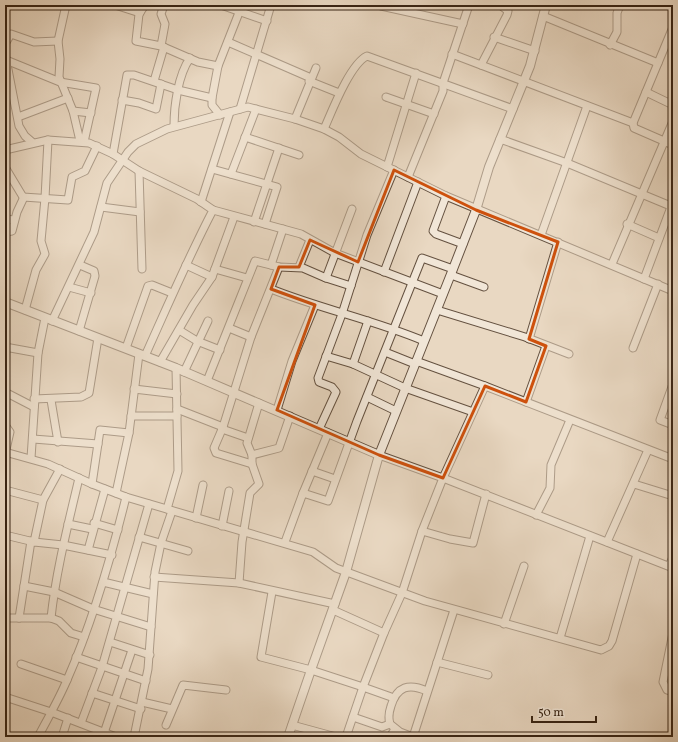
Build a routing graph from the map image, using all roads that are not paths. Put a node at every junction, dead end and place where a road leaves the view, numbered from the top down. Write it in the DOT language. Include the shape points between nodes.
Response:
graph roads {
  1 [pos="66,5"];
  2 [pos="115,5"];
  3 [pos="145,5"];
  4 [pos="164,5"];
  5 [pos="221,5"];
  6 [pos="271,5"];
  7 [pos="469,5"];
  8 [pos="502,5"];
  9 [pos="546,5"];
  10 [pos="620,5"];
  11 [pos="381,6"];
  12 [pos="240,9"];
  13 [pos="140,13"];
  14 [pos="544,16"];
  15 [pos="267,21"];
  16 [pos="463,24"];
  17 [pos="673,27"];
  18 [pos="494,37"];
  19 [pos="58,41"];
  20 [pos="670,41"];
  21 [pos="228,42"];
  22 [pos="5,44"];
  23 [pos="610,45"];
  24 [pos="163,47"];
  25 [pos="535,51"];
  26 [pos="256,53"];
  27 [pos="452,54"];
  28 [pos="6,57"];
  29 [pos="190,58"];
  30 [pos="658,63"];
  31 [pos="481,65"];
  32 [pos="218,66"];
  33 [pos="316,68"];
  34 [pos="416,73"];
  35 [pos="310,80"];
  36 [pos="524,81"];
  37 [pos="60,82"];
  38 [pos="157,83"];
  39 [pos="443,83"];
  40 [pos="178,90"];
  41 [pos="646,92"];
  42 [pos="340,93"];
  43 [pos="386,97"];
  44 [pos="68,98"];
  45 [pos="212,98"];
  46 [pos="122,100"];
  47 [pos="407,104"];
  48 [pos="673,105"];
  49 [pos="587,106"];
  50 [pos="240,109"];
  51 [pos="256,109"];
  52 [pos="513,109"];
  53 [pos="73,111"];
  54 [pos="230,112"];
  55 [pos="91,113"];
  56 [pos="434,114"];
  57 [pos="220,115"];
  58 [pos="18,117"];
  59 [pos="295,119"];
  60 [pos="673,121"];
  61 [pos="633,123"];
  62 [pos="174,126"];
  63 [pos="324,129"];
  64 [pos="245,138"];
  65 [pos="500,139"];
  66 [pos="48,140"];
  67 [pos="82,141"];
  68 [pos="32,142"];
  69 [pos="665,142"];
  70 [pos="673,145"];
  71 [pos="97,146"];
  72 [pos="279,148"];
  73 [pos="5,150"];
  74 [pos="113,154"];
  75 [pos="300,155"];
  76 [pos="123,161"];
  77 [pos="567,163"];
  78 [pos="5,167"];
  79 [pos="212,169"];
  80 [pos="391,169"];
  81 [pos="139,171"];
  82 [pos="231,174"];
  83 [pos="408,177"];
  84 [pos="418,182"];
  85 [pos="267,183"];
  86 [pos="641,195"];
  87 [pos="446,196"];
  88 [pos="24,197"];
  89 [pos="46,198"];
  90 [pos="201,202"];
  91 [pos="101,207"];
  92 [pos="672,207"];
  93 [pos="352,209"];
  94 [pos="213,210"];
  95 [pos="476,210"];
  96 [pos="140,212"];
  97 [pos="234,217"];
  98 [pos="5,219"];
  99 [pos="14,220"];
  100 [pos="254,222"];
  101 [pos="265,224"];
  102 [pos="627,224"];
  103 [pos="283,229"];
  104 [pos="541,235"];
  105 [pos="5,236"];
  106 [pos="659,238"];
  107 [pos="310,240"];
  108 [pos="558,242"];
  109 [pos="463,244"];
  110 [pos="335,253"];
  111 [pos="358,262"];
  112 [pos="612,264"];
  113 [pos="80,265"];
  114 [pos="186,265"];
  115 [pos="270,265"];
  116 [pos="279,267"];
  117 [pos="299,268"];
  118 [pos="142,269"];
  119 [pos="215,269"];
  120 [pos="384,272"];
  121 [pos="452,272"];
  122 [pos="212,277"];
  123 [pos="247,278"];
  124 [pos="326,278"];
  125 [pos="644,279"];
  126 [pos="412,283"];
  127 [pos="658,284"];
  128 [pos="351,286"];
  129 [pos="69,287"];
  130 [pos="484,287"];
  131 [pos="271,289"];
  132 [pos="673,291"];
  133 [pos="172,292"];
  134 [pos="91,293"];
  135 [pos="443,294"];
  136 [pos="5,302"];
  137 [pos="315,305"];
  138 [pos="25,310"];
  139 [pos="437,310"];
  140 [pos="342,314"];
  141 [pos="49,320"];
  142 [pos="208,321"];
  143 [pos="368,321"];
  144 [pos="229,328"];
  145 [pos="394,328"];
  146 [pos="179,330"];
  147 [pos="79,331"];
  148 [pos="251,337"];
  149 [pos="98,338"];
  150 [pos="529,339"];
  151 [pos="197,341"];
  152 [pos="424,341"];
  153 [pos="546,346"];
  154 [pos="5,347"];
  155 [pos="126,348"];
  156 [pos="633,348"];
  157 [pos="220,350"];
  158 [pos="385,352"];
  159 [pos="38,353"];
  160 [pos="569,354"];
  161 [pos="142,355"];
  162 [pos="326,356"];
  163 [pos="160,362"];
  164 [pos="415,362"];
  165 [pos="353,364"];
  166 [pos="176,368"];
  167 [pos="184,372"];
  168 [pos="376,374"];
  169 [pos="207,382"];
  170 [pos="673,384"];
  171 [pos="486,386"];
  172 [pos="404,388"];
  173 [pos="134,389"];
  174 [pos="5,392"];
  175 [pos="234,393"];
  176 [pos="177,394"];
  177 [pos="366,397"];
  178 [pos="34,399"];
  179 [pos="52,400"];
  180 [pos="526,402"];
  181 [pos="259,403"];
  182 [pos="34,407"];
  183 [pos="277,410"];
  184 [pos="396,411"];
  185 [pos="473,412"];
  186 [pos="177,413"];
  187 [pos="131,416"];
  188 [pos="290,416"];
  189 [pos="570,420"];
  190 [pos="5,425"];
  191 [pos="673,425"];
  192 [pos="223,428"];
  193 [pos="319,429"];
  194 [pos="129,433"];
  195 [pos="328,433"];
  196 [pos="248,438"];
  197 [pos="33,439"];
  198 [pos="58,442"];
  199 [pos="349,442"];
  200 [pos="98,444"];
  201 [pos="648,450"];
  202 [pos="5,453"];
  203 [pos="252,455"];
  204 [pos="379,455"];
  205 [pos="31,458"];
  206 [pos="673,459"];
  207 [pos="252,464"];
  208 [pos="60,469"];
  209 [pos="312,471"];
  210 [pos="79,478"];
  211 [pos="442,478"];
  212 [pos="335,479"];
  213 [pos="92,484"];
  214 [pos="203,484"];
  215 [pos="634,484"];
  216 [pos="105,489"];
  217 [pos="5,490"];
  218 [pos="229,491"];
  219 [pos="116,493"];
  220 [pos="302,493"];
  221 [pos="486,494"];
  222 [pos="673,496"];
  223 [pos="126,497"];
  224 [pos="43,500"];
  225 [pos="149,504"];
  226 [pos="170,510"];
  227 [pos="536,515"];
  228 [pos="196,518"];
  229 [pos="68,524"];
  230 [pos="93,526"];
  231 [pos="222,526"];
  232 [pos="118,530"];
  233 [pos="422,531"];
  234 [pos="244,533"];
  235 [pos="5,535"];
  236 [pos="590,536"];
  237 [pos="139,537"];
  238 [pos="32,541"];
  239 [pos="284,542"];
  240 [pos="607,542"];
  241 [pos="161,543"];
  242 [pos="63,545"];
  243 [pos="88,550"];
  244 [pos="188,551"];
  245 [pos="637,554"];
  246 [pos="112,555"];
  247 [pos="673,557"];
  248 [pos="524,566"];
  249 [pos="671,567"];
  250 [pos="346,572"];
  251 [pos="154,577"];
  252 [pos="103,582"];
  253 [pos="239,584"];
  254 [pos="24,586"];
  255 [pos="124,588"];
  256 [pos="54,592"];
  257 [pos="272,592"];
  258 [pos="402,593"];
  259 [pos="153,594"];
  260 [pos="334,607"];
  261 [pos="93,609"];
  262 [pos="454,610"];
  263 [pos="117,617"];
  264 [pos="5,618"];
  265 [pos="19,618"];
  266 [pos="52,618"];
  267 [pos="504,624"];
  268 [pos="151,627"];
  269 [pos="384,633"];
  270 [pos="673,633"];
  271 [pos="84,637"];
  272 [pos="560,638"];
  273 [pos="110,642"];
  274 [pos="132,650"];
  275 [pos="150,655"];
  276 [pos="76,657"];
  277 [pos="437,662"];
  278 [pos="20,664"];
  279 [pos="102,667"];
  280 [pos="310,670"];
  281 [pos="125,674"];
  282 [pos="488,675"];
  283 [pos="67,680"];
  284 [pos="146,681"];
  285 [pos="363,687"];
  286 [pos="226,690"];
  287 [pos="427,691"];
  288 [pos="673,692"];
  289 [pos="92,693"];
  290 [pos="5,697"];
  291 [pos="394,698"];
  292 [pos="115,701"];
  293 [pos="142,705"];
  294 [pos="172,709"];
  295 [pos="51,712"];
  296 [pos="353,717"];
  297 [pos="68,718"];
  298 [pos="81,723"];
  299 [pos="292,724"];
  300 [pos="166,725"];
  301 [pos="393,727"];
  302 [pos="104,733"];
  303 [pos="38,737"];
  304 [pos="62,737"];
  305 [pos="116,737"];
  306 [pos="134,737"];
  307 [pos="288,737"];
  308 [pos="336,737"];
  309 [pos="346,737"];
  310 [pos="390,737"];
  311 [pos="413,737"];
  1 -- 19 [label="street"];
  2 -- 13 [label="street"];
  3 -- 13 [label="street"];
  4 -- 24 [label="street" via="161,14 165,24"];
  5 -- 12 [label="street"];
  6 -- 15 [label="street"];
  7 -- 16 [label="street"];
  8 -- 18 [label="street" via="508,11"];
  9 -- 14 [label="street"];
  10 -- 23 [label="street" via="617,13 617,32"];
  11 -- 16 [label="street"];
  12 -- 15 [label="street"];
  12 -- 21 [label="street"];
  13 -- 24 [label="street" via="135,40"];
  14 -- 23 [label="street"];
  14 -- 25 [label="street"];
  15 -- 26 [label="street"];
  16 -- 27 [label="street"];
  17 -- 20 [label="street"];
  18 -- 25 [label="street"];
  18 -- 31 [label="street"];
  19 -- 22 [label="street" via="34,42 11,34"];
  19 -- 37 [label="street"];
  20 -- 30 [label="street"];
  21 -- 26 [label="street"];
  21 -- 32 [label="street"];
  23 -- 30 [label="street"];
  24 -- 29 [label="street"];
  24 -- 38 [label="street"];
  25 -- 36 [label="street"];
  26 -- 35 [label="street"];
  26 -- 50 [label="street"];
  27 -- 31 [label="street"];
  27 -- 39 [label="street"];
  28 -- 37 [label="street"];
  28 -- 58 [label="street"];
  29 -- 32 [label="street"];
  29 -- 40 [label="street"];
  30 -- 41 [label="street"];
  31 -- 36 [label="street"];
  32 -- 45 [label="street"];
  33 -- 35 [label="street"];
  34 -- 39 [label="street"];
  34 -- 42 [label="street" via="367,56 360,62"];
  34 -- 47 [label="street"];
  35 -- 42 [label="street"];
  35 -- 59 [label="street"];
  36 -- 49 [label="street"];
  36 -- 52 [label="street"];
  37 -- 44 [label="street"];
  37 -- 55 [label="street" via="96,88"];
  38 -- 40 [label="street"];
  38 -- 46 [label="street" via="127,75"];
  38 -- 46 [label="street" via="156,109"];
  39 -- 52 [label="street"];
  39 -- 56 [label="street" via="443,91"];
  40 -- 45 [label="street"];
  40 -- 62 [label="street"];
  41 -- 48 [label="street"];
  41 -- 61 [label="street"];
  42 -- 63 [label="street"];
  43 -- 47 [label="street"];
  44 -- 53 [label="street"];
  44 -- 58 [label="street"];
  45 -- 57 [label="street" via="212,105"];
  46 -- 74 [label="street"];
  47 -- 56 [label="street"];
  47 -- 80 [label="street"];
  49 -- 61 [label="street"];
  49 -- 77 [label="street"];
  50 -- 51 [label="street"];
  50 -- 54 [label="street"];
  51 -- 59 [label="street"];
  51 -- 64 [label="street"];
  52 -- 65 [label="street"];
  53 -- 55 [label="street"];
  53 -- 67 [label="street"];
  54 -- 57 [label="street"];
  54 -- 79 [label="street"];
  55 -- 67 [label="street"];
  56 -- 83 [label="street"];
  57 -- 62 [label="street"];
  58 -- 68 [label="street" via="22,133"];
  59 -- 63 [label="street"];
  60 -- 69 [label="street"];
  61 -- 69 [label="street" via="634,128"];
  62 -- 76 [label="street" via="136,144"];
  63 -- 80 [label="street" via="339,137 357,152"];
  64 -- 72 [label="street"];
  64 -- 82 [label="street"];
  65 -- 77 [label="street"];
  65 -- 95 [label="street"];
  66 -- 67 [label="street"];
  66 -- 68 [label="street"];
  66 -- 89 [label="street"];
  67 -- 71 [label="street"];
  68 -- 73 [label="street"];
  69 -- 70 [label="street"];
  69 -- 86 [label="street"];
  71 -- 74 [label="street"];
  71 -- 89 [label="street" via="85,171 72,177 68,200"];
  72 -- 75 [label="street"];
  72 -- 85 [label="street"];
  74 -- 76 [label="street"];
  76 -- 81 [label="street"];
  76 -- 91 [label="street" via="107,183"];
  77 -- 86 [label="street"];
  77 -- 104 [label="street"];
  78 -- 88 [label="street"];
  79 -- 82 [label="street"];
  79 -- 90 [label="street"];
  80 -- 83 [label="street"];
  80 -- 111 [label="street"];
  81 -- 90 [label="street"];
  81 -- 96 [label="street"];
  82 -- 85 [label="street"];
  83 -- 84 [label="street"];
  84 -- 87 [label="street"];
  84 -- 120 [label="street"];
  85 -- 100 [label="street"];
  85 -- 101 [label="street" via="278,188"];
  86 -- 92 [label="street"];
  86 -- 102 [label="street"];
  87 -- 95 [label="street"];
  87 -- 109 [label="street" via="433,231"];
  88 -- 89 [label="street"];
  88 -- 99 [label="street"];
  89 -- 138 [label="street" via="40,241 45,254 36,270"];
  90 -- 94 [label="street"];
  91 -- 96 [label="street"];
  91 -- 113 [label="street"];
  92 -- 106 [label="street"];
  93 -- 110 [label="street"];
  94 -- 97 [label="street"];
  94 -- 114 [label="street"];
  95 -- 104 [label="street"];
  95 -- 109 [label="street"];
  96 -- 118 [label="street"];
  97 -- 100 [label="street"];
  97 -- 119 [label="street"];
  98 -- 99 [label="street"];
  99 -- 105 [label="street" via="12,231 6,232"];
  100 -- 101 [label="street"];
  101 -- 103 [label="street"];
  102 -- 106 [label="street"];
  102 -- 112 [label="street"];
  103 -- 107 [label="street"];
  103 -- 115 [label="street"];
  104 -- 108 [label="street"];
  106 -- 125 [label="street"];
  107 -- 110 [label="street"];
  107 -- 117 [label="street"];
  108 -- 112 [label="street"];
  108 -- 150 [label="street"];
  109 -- 121 [label="street"];
  110 -- 111 [label="street"];
  110 -- 124 [label="street"];
  111 -- 120 [label="street"];
  111 -- 128 [label="street"];
  112 -- 125 [label="street"];
  113 -- 129 [label="street"];
  113 -- 134 [label="street" via="94,272"];
  114 -- 122 [label="street"];
  114 -- 133 [label="street"];
  115 -- 116 [label="street"];
  115 -- 123 [label="street" via="255,261"];
  116 -- 117 [label="street"];
  116 -- 131 [label="street"];
  117 -- 124 [label="street"];
  119 -- 122 [label="street"];
  119 -- 123 [label="street"];
  120 -- 126 [label="street"];
  121 -- 126 [label="street" via="423,257"];
  121 -- 130 [label="street"];
  121 -- 135 [label="street"];
  122 -- 146 [label="street"];
  123 -- 144 [label="street"];
  124 -- 128 [label="street"];
  125 -- 127 [label="street"];
  126 -- 135 [label="street"];
  126 -- 145 [label="street"];
  127 -- 132 [label="street"];
  127 -- 156 [label="street"];
  128 -- 140 [label="street"];
  129 -- 134 [label="street"];
  129 -- 141 [label="street"];
  131 -- 137 [label="street"];
  131 -- 148 [label="street"];
  133 -- 155 [label="street" via="148,286"];
  133 -- 161 [label="street" via="163,317"];
  134 -- 147 [label="street"];
  135 -- 139 [label="street"];
  136 -- 138 [label="street"];
  137 -- 140 [label="street"];
  137 -- 183 [label="street" via="296,350"];
  138 -- 141 [label="street"];
  139 -- 150 [label="street"];
  139 -- 152 [label="street"];
  140 -- 143 [label="street"];
  140 -- 162 [label="street"];
  141 -- 147 [label="street"];
  141 -- 159 [label="street"];
  142 -- 151 [label="street"];
  143 -- 145 [label="street"];
  143 -- 165 [label="street"];
  144 -- 148 [label="street"];
  144 -- 157 [label="street"];
  145 -- 152 [label="street"];
  145 -- 158 [label="street"];
  146 -- 151 [label="street"];
  146 -- 163 [label="street"];
  147 -- 149 [label="street"];
  148 -- 175 [label="street"];
  149 -- 155 [label="street"];
  149 -- 179 [label="street" via="89,393 81,397"];
  150 -- 153 [label="street"];
  151 -- 157 [label="street"];
  151 -- 167 [label="street"];
  152 -- 164 [label="street"];
  153 -- 160 [label="street"];
  153 -- 180 [label="street"];
  154 -- 159 [label="street"];
  155 -- 161 [label="street"];
  157 -- 169 [label="street"];
  158 -- 164 [label="street"];
  158 -- 168 [label="street"];
  159 -- 178 [label="street"];
  161 -- 163 [label="street"];
  161 -- 173 [label="street"];
  162 -- 165 [label="street"];
  162 -- 193 [label="street" via="318,380 336,392"];
  163 -- 166 [label="street"];
  164 -- 171 [label="street"];
  164 -- 172 [label="street"];
  165 -- 168 [label="street"];
  166 -- 167 [label="street"];
  166 -- 176 [label="street"];
  167 -- 169 [label="street"];
  168 -- 172 [label="street"];
  168 -- 177 [label="street"];
  169 -- 175 [label="street"];
  170 -- 191 [label="street" via="660,420"];
  171 -- 180 [label="street"];
  171 -- 185 [label="street"];
  172 -- 184 [label="street"];
  172 -- 185 [label="street"];
  173 -- 176 [label="street"];
  173 -- 187 [label="street"];
  174 -- 182 [label="street"];
  175 -- 181 [label="street"];
  175 -- 192 [label="street"];
  176 -- 186 [label="street"];
  177 -- 184 [label="street"];
  177 -- 199 [label="street"];
  178 -- 179 [label="street"];
  178 -- 182 [label="street"];
  179 -- 198 [label="street"];
  180 -- 189 [label="street"];
  181 -- 183 [label="street"];
  181 -- 196 [label="street"];
  182 -- 197 [label="street"];
  183 -- 188 [label="street"];
  184 -- 204 [label="street"];
  185 -- 211 [label="street"];
  186 -- 187 [label="street"];
  186 -- 192 [label="street"];
  186 -- 226 [label="street" via="178,471"];
  187 -- 194 [label="street"];
  188 -- 193 [label="street"];
  188 -- 203 [label="street" via="279,448"];
  189 -- 201 [label="street"];
  189 -- 227 [label="street" via="551,465 550,488"];
  190 -- 202 [label="street" via="10,432"];
  192 -- 196 [label="street"];
  192 -- 207 [label="street" via="214,446 214,452"];
  193 -- 195 [label="street"];
  194 -- 200 [label="street" via="100,430"];
  194 -- 219 [label="street"];
  195 -- 199 [label="street"];
  195 -- 209 [label="street"];
  196 -- 203 [label="street" via="247,445"];
  197 -- 198 [label="street"];
  197 -- 205 [label="street"];
  198 -- 200 [label="street"];
  199 -- 204 [label="street"];
  199 -- 212 [label="street"];
  200 -- 213 [label="street"];
  201 -- 206 [label="street"];
  201 -- 215 [label="street"];
  202 -- 205 [label="street"];
  203 -- 207 [label="street"];
  204 -- 211 [label="street"];
  204 -- 250 [label="street"];
  205 -- 208 [label="street"];
  207 -- 234 [label="street" via="259,484 250,493"];
  208 -- 210 [label="street"];
  208 -- 224 [label="street"];
  209 -- 212 [label="street"];
  209 -- 220 [label="street"];
  210 -- 213 [label="street"];
  210 -- 229 [label="street"];
  211 -- 221 [label="street"];
  211 -- 233 [label="street"];
  212 -- 220 [label="street" via="328,501"];
  213 -- 216 [label="street"];
  214 -- 228 [label="street"];
  215 -- 222 [label="street"];
  215 -- 240 [label="street"];
  216 -- 219 [label="street"];
  216 -- 230 [label="street"];
  217 -- 224 [label="street"];
  218 -- 231 [label="street"];
  219 -- 223 [label="street"];
  220 -- 239 [label="street"];
  221 -- 227 [label="street"];
  221 -- 233 [label="street" via="473,543"];
  223 -- 225 [label="street"];
  223 -- 232 [label="street"];
  224 -- 238 [label="street"];
  225 -- 226 [label="street"];
  225 -- 237 [label="street"];
  226 -- 228 [label="street"];
  226 -- 241 [label="street"];
  227 -- 236 [label="street"];
  228 -- 231 [label="street"];
  229 -- 230 [label="street"];
  229 -- 242 [label="street"];
  230 -- 232 [label="street"];
  230 -- 243 [label="street"];
  231 -- 234 [label="street"];
  232 -- 246 [label="street"];
  233 -- 258 [label="street"];
  234 -- 239 [label="street"];
  234 -- 253 [label="street"];
  235 -- 238 [label="street"];
  236 -- 240 [label="street"];
  236 -- 272 [label="street"];
  237 -- 241 [label="street"];
  237 -- 255 [label="street"];
  238 -- 242 [label="street"];
  238 -- 254 [label="street"];
  239 -- 250 [label="street" via="316,553 333,567"];
  240 -- 245 [label="street"];
  241 -- 244 [label="street"];
  241 -- 251 [label="street"];
  242 -- 243 [label="street"];
  242 -- 256 [label="street"];
  243 -- 246 [label="street"];
  245 -- 249 [label="street"];
  245 -- 272 [label="street" via="609,646 602,650"];
  246 -- 252 [label="street"];
  247 -- 249 [label="street"];
  248 -- 267 [label="street"];
  250 -- 258 [label="street"];
  250 -- 260 [label="street"];
  251 -- 253 [label="street"];
  251 -- 259 [label="street"];
  252 -- 255 [label="street"];
  252 -- 261 [label="street"];
  253 -- 257 [label="street"];
  254 -- 256 [label="street"];
  254 -- 265 [label="street"];
  255 -- 259 [label="street"];
  255 -- 263 [label="street"];
  256 -- 261 [label="street"];
  256 -- 266 [label="street"];
  257 -- 260 [label="street"];
  257 -- 280 [label="street" via="261,657"];
  258 -- 262 [label="street"];
  258 -- 269 [label="street"];
  259 -- 268 [label="street"];
  260 -- 269 [label="street"];
  260 -- 280 [label="street"];
  261 -- 263 [label="street"];
  261 -- 271 [label="street"];
  262 -- 267 [label="street"];
  262 -- 277 [label="street"];
  263 -- 268 [label="street"];
  263 -- 273 [label="street"];
  264 -- 265 [label="street"];
  265 -- 266 [label="street"];
  266 -- 271 [label="street" via="71,633"];
  267 -- 272 [label="street"];
  268 -- 275 [label="street"];
  269 -- 285 [label="street"];
  270 -- 288 [label="street" via="663,682 667,690"];
  271 -- 276 [label="street"];
  273 -- 274 [label="street"];
  273 -- 279 [label="street"];
  274 -- 275 [label="street"];
  274 -- 281 [label="street"];
  275 -- 284 [label="street"];
  276 -- 279 [label="street"];
  276 -- 283 [label="street"];
  277 -- 282 [label="street"];
  277 -- 287 [label="street"];
  278 -- 283 [label="street"];
  279 -- 281 [label="street"];
  279 -- 289 [label="street"];
  280 -- 285 [label="street"];
  280 -- 299 [label="street"];
  281 -- 284 [label="street"];
  281 -- 292 [label="street"];
  283 -- 295 [label="street"];
  284 -- 293 [label="street"];
  285 -- 291 [label="street"];
  285 -- 296 [label="street"];
  286 -- 294 [label="street" via="184,684"];
  287 -- 291 [label="street" via="408,687 398,691"];
  287 -- 311 [label="street"];
  289 -- 292 [label="street"];
  289 -- 298 [label="street"];
  290 -- 295 [label="street"];
  291 -- 301 [label="street" via="389,712"];
  292 -- 293 [label="street"];
  292 -- 302 [label="street"];
  293 -- 294 [label="street"];
  293 -- 306 [label="street"];
  294 -- 300 [label="street"];
  295 -- 297 [label="street"];
  295 -- 303 [label="street"];
  296 -- 301 [label="street" via="382,727"];
  296 -- 309 [label="street"];
  297 -- 298 [label="street"];
  297 -- 304 [label="street"];
  298 -- 302 [label="street"];
  299 -- 307 [label="street"];
  299 -- 308 [label="street"];
  301 -- 310 [label="street"];
  301 -- 311 [label="street"];
  302 -- 305 [label="street"];
}
